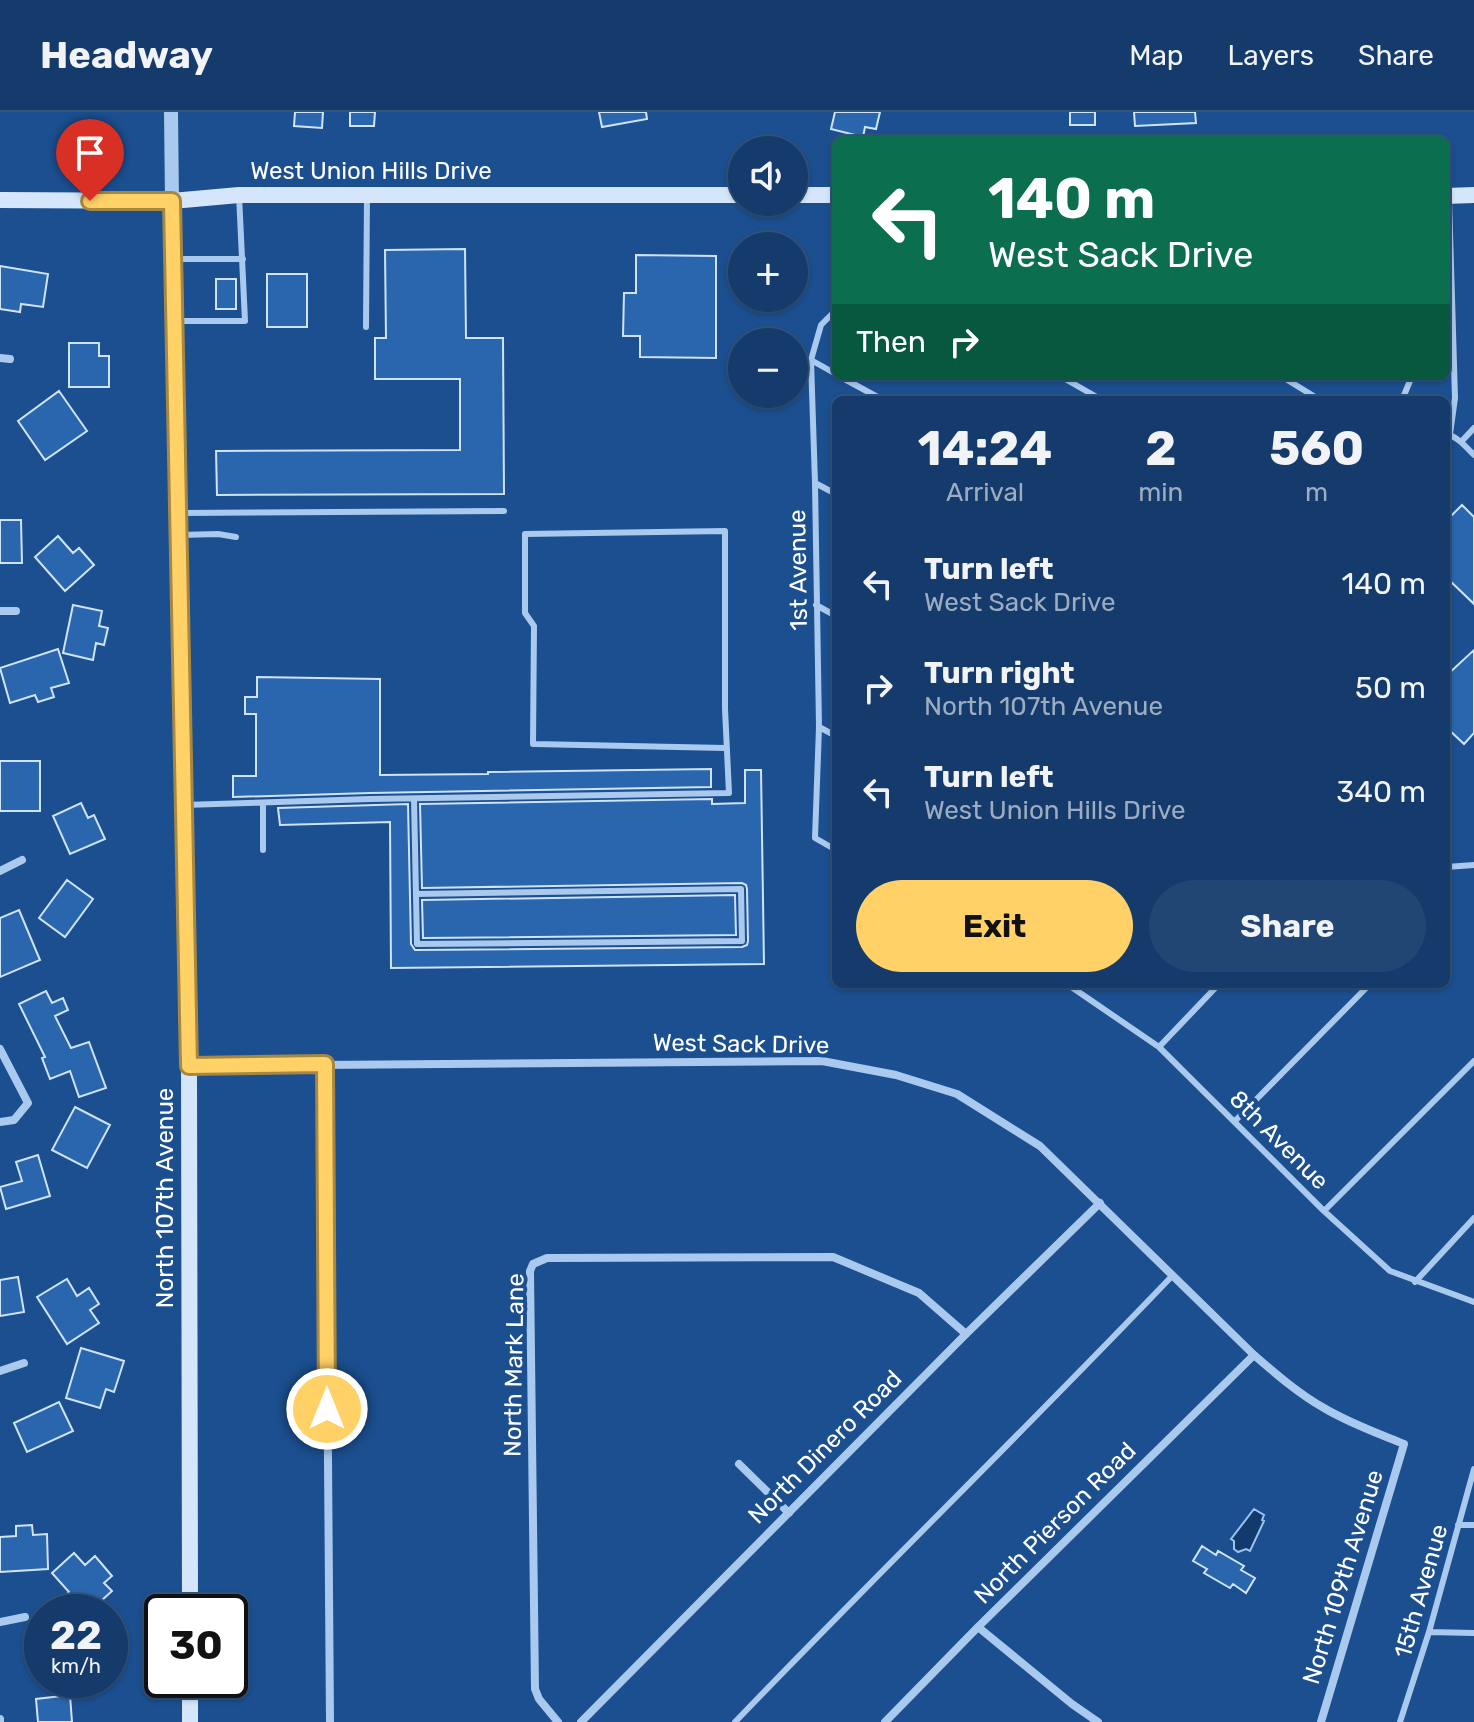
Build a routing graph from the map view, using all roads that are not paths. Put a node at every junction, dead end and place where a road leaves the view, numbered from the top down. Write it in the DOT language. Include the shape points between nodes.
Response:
graph roads {
  1 [pos="171,112"];
  2 [pos="239,195"];
  3 [pos="367,195"];
  4 [pos="728,195"];
  5 [pos="808,195"];
  6 [pos="832,195"];
  7 [pos="1474,195"];
  8 [pos="1450,196"];
  9 [pos="0,200"];
  10 [pos="172,201"];
  11 [pos="173,259"];
  12 [pos="243,259"];
  13 [pos="1450,272"];
  14 [pos="832,314"];
  15 [pos="175,321"];
  16 [pos="366,327"];
  17 [pos="811,360"];
  18 [pos="832,372"];
  19 [pos="847,380"];
  20 [pos="1067,380"];
  21 [pos="1288,380"];
  22 [pos="876,396"];
  23 [pos="1095,396"];
  24 [pos="1314,396"];
  25 [pos="1450,424"];
  26 [pos="1474,428"];
  27 [pos="1450,435"];
  28 [pos="1461,442"];
  29 [pos="1474,455"];
  30 [pos="815,483"];
  31 [pos="832,492"];
  32 [pos="504,511"];
  33 [pos="179,513"];
  34 [pos="179,535"];
  35 [pos="236,537"];
  36 [pos="816,605"];
  37 [pos="0,611"];
  38 [pos="16,611"];
  39 [pos="832,614"];
  40 [pos="819,727"];
  41 [pos="832,734"];
  42 [pos="725,748"];
  43 [pos="414,799"];
  44 [pos="263,803"];
  45 [pos="184,805"];
  46 [pos="832,848"];
  47 [pos="263,850"];
  48 [pos="22,860"];
  49 [pos="1474,865"];
  50 [pos="1450,867"];
  51 [pos="0,871"];
  52 [pos="416,894"];
  53 [pos="1077,988"];
  54 [pos="1215,988"];
  55 [pos="1366,988"];
  56 [pos="1159,1047"];
  57 [pos="0,1049"];
  58 [pos="1474,1061"];
  59 [pos="325,1064"];
  60 [pos="189,1066"];
  61 [pos="1235,1121"];
  62 [pos="0,1122"];
  63 [pos="1100,1203"];
  64 [pos="1324,1211"];
  65 [pos="1474,1218"];
  66 [pos="1173,1275"];
  67 [pos="1415,1282"];
  68 [pos="1474,1302"];
  69 [pos="966,1334"];
  70 [pos="1254,1355"];
  71 [pos="24,1363"];
  72 [pos="0,1371"];
  73 [pos="1404,1444"];
  74 [pos="739,1464"];
  75 [pos="1474,1469"];
  76 [pos="789,1513"];
  77 [pos="1458,1525"];
  78 [pos="1474,1525"];
  79 [pos="190,1594"];
  80 [pos="24,1617"];
  81 [pos="0,1622"];
  82 [pos="978,1627"];
  83 [pos="1429,1632"];
  84 [pos="1474,1633"];
  85 [pos="190,1698"];
  86 [pos="190,1722"];
  87 [pos="330,1722"];
  88 [pos="558,1722"];
  89 [pos="581,1722"];
  90 [pos="735,1722"];
  91 [pos="885,1722"];
  92 [pos="1098,1722"];
  93 [pos="1321,1722"];
  94 [pos="1400,1722"];
  1 -- 10 [label="street, North 107th Avenue"];
  2 -- 3 [label="main road, West Union Hills Drive"];
  2 -- 10 [label="main road, West Union Hills Drive"];
  2 -- 12 [label="lane"];
  3 -- 4 [label="main road, West Union Hills Drive"];
  3 -- 16 [label="lane"];
  5 -- 6 [label="main road"];
  7 -- 8 [label="main road"];
  9 -- 10 [label="main road, West Union Hills Drive"];
  10 -- 11 [label="main road, North 107th Avenue"];
  11 -- 12 [label="lane"];
  11 -- 15 [label="main road, North 107th Avenue"];
  12 -- 15 [label="lane" via="245,321"];
  13 -- 25 [label="lane" via="1455,398"];
  14 -- 17 [label="lane, 1st Avenue" via="821,325"];
  15 -- 33 [label="main road, North 107th Avenue"];
  17 -- 18 [label="lane"];
  17 -- 30 [label="lane, 1st Avenue"];
  19 -- 22 [label="lane"];
  20 -- 23 [label="lane"];
  21 -- 24 [label="lane"];
  26 -- 28 [label="lane"];
  27 -- 28 [label="lane"];
  28 -- 29 [label="lane"];
  30 -- 31 [label="lane"];
  30 -- 36 [label="lane, 1st Avenue"];
  32 -- 33 [label="lane"];
  33 -- 34 [label="main road, North 107th Avenue"];
  34 -- 35 [label="lane"];
  34 -- 45 [label="main road, North 107th Avenue"];
  36 -- 39 [label="lane"];
  36 -- 40 [label="lane, 1st Avenue"];
  37 -- 38 [label="street"];
  40 -- 41 [label="lane"];
  40 -- 46 [label="lane, 1st Avenue" via="815,838"];
  42 -- 42 [label="lane" via="725,531 525,534 525,613 534,626 533,744"];
  42 -- 43 [label="lane" via="729,793"];
  43 -- 44 [label="lane"];
  43 -- 52 [label="lane"];
  44 -- 45 [label="lane"];
  44 -- 47 [label="lane"];
  45 -- 60 [label="main road, North 107th Avenue"];
  48 -- 51 [label="street"];
  49 -- 50 [label="lane"];
  52 -- 52 [label="lane" via="417,944 742,941 741,889"];
  53 -- 56 [label="lane, 8th Avenue"];
  54 -- 56 [label="lane"];
  55 -- 61 [label="lane"];
  56 -- 61 [label="lane, 8th Avenue"];
  57 -- 62 [label="street" via="28,1103 14,1120"];
  58 -- 64 [label="lane"];
  59 -- 60 [label="street, West Sack Drive"];
  59 -- 63 [label="street, West Sack Drive" via="822,1061 957,1094 1040,1146"];
  59 -- 87 [label="street"];
  60 -- 79 [label="main road, North 107th Avenue"];
  61 -- 64 [label="lane, 8th Avenue"];
  63 -- 66 [label="street, West Sack Drive"];
  63 -- 69 [label="street, North Dinero Road"];
  64 -- 67 [label="lane, 8th Avenue" via="1390,1271"];
  65 -- 67 [label="lane"];
  66 -- 70 [label="street, West Sack Drive"];
  66 -- 90 [label="lane"];
  67 -- 68 [label="lane, 8th Avenue"];
  69 -- 76 [label="street, North Dinero Road"];
  69 -- 88 [label="street, North Mark Lane" via="919,1293 833,1257 547,1258 533,1264 535,1689"];
  70 -- 73 [label="street, West Sack Drive" via="1324,1408"];
  70 -- 82 [label="street, North Pierson Road"];
  71 -- 72 [label="street"];
  73 -- 93 [label="street, North 109th Avenue"];
  74 -- 76 [label="street"];
  75 -- 77 [label="lane, 15th Avenue"];
  76 -- 89 [label="street, North Dinero Road"];
  77 -- 78 [label="lane"];
  77 -- 83 [label="lane, 15th Avenue"];
  80 -- 81 [label="street"];
  82 -- 91 [label="street, North Pierson Road"];
  82 -- 92 [label="street"];
  83 -- 84 [label="lane"];
  83 -- 94 [label="lane, 15th Avenue"];
  85 -- 86 [label="main road"];
}
